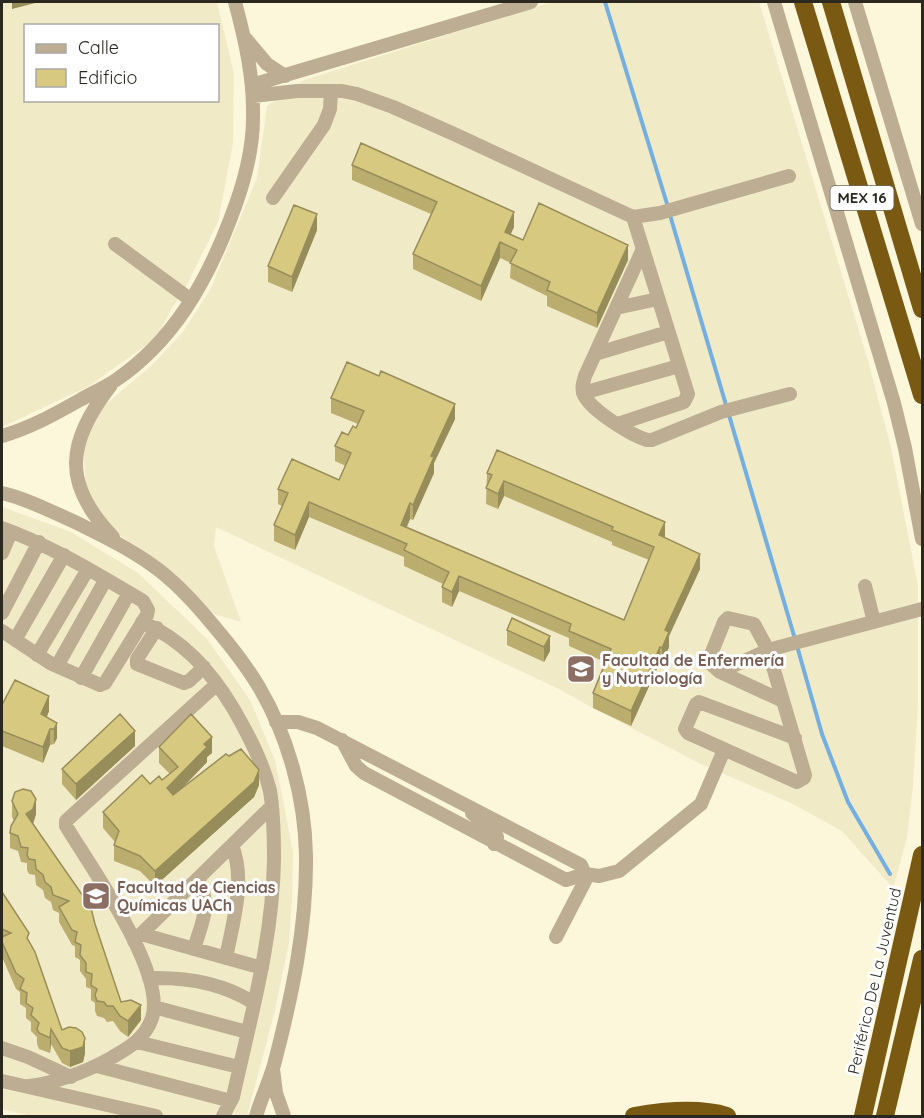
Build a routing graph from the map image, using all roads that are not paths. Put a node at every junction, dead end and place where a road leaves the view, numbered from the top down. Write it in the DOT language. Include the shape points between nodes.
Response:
graph roads {
  1 [pos="235,2"];
  2 [pos="531,2"];
  3 [pos="774,2"];
  4 [pos="803,2"];
  5 [pos="831,2"];
  6 [pos="855,2"];
  7 [pos="244,37"];
  8 [pos="285,76"];
  9 [pos="252,91"];
  10 [pos="331,91"];
  11 [pos="789,176"];
  12 [pos="273,198"];
  13 [pos="633,217"];
  14 [pos="922,224"];
  15 [pos="115,244"];
  16 [pos="642,250"];
  17 [pos="657,299"];
  18 [pos="191,300"];
  19 [pos="616,308"];
  20 [pos="922,309"];
  21 [pos="668,332"];
  22 [pos="595,354"];
  23 [pos="679,366"];
  24 [pos="115,380"];
  25 [pos="583,393"];
  26 [pos="790,394"];
  27 [pos="922,395"];
  28 [pos="54,414"];
  29 [pos="618,424"];
  30 [pos="82,431"];
  31 [pos="2,436"];
  32 [pos="2,493"];
  33 [pos="83,498"];
  34 [pos="59,515"];
  35 [pos="6,530"];
  36 [pos="922,539"];
  37 [pos="39,542"];
  38 [pos="121,545"];
  39 [pos="2,553"];
  40 [pos="64,555"];
  41 [pos="88,569"];
  42 [pos="106,579"];
  43 [pos="865,586"];
  44 [pos="129,593"];
  45 [pos="922,609"];
  46 [pos="2,613"];
  47 [pos="142,622"];
  48 [pos="874,622"];
  49 [pos="157,628"];
  50 [pos="2,631"];
  51 [pos="15,640"];
  52 [pos="768,650"];
  53 [pos="37,655"];
  54 [pos="57,666"];
  55 [pos="204,667"];
  56 [pos="720,672"];
  57 [pos="81,678"];
  58 [pos="217,684"];
  59 [pos="783,701"];
  60 [pos="276,722"];
  61 [pos="795,738"];
  62 [pos="342,740"];
  63 [pos="724,750"];
  64 [pos="465,804"];
  65 [pos="272,806"];
  66 [pos="494,843"];
  67 [pos="232,845"];
  68 [pos="922,855"];
  69 [pos="585,874"];
  70 [pos="198,879"];
  71 [pos="556,937"];
  72 [pos="137,938"];
  73 [pos="194,949"];
  74 [pos="226,958"];
  75 [pos="922,959"];
  76 [pos="262,968"];
  77 [pos="149,978"];
  78 [pos="254,1003"];
  79 [pos="154,1007"];
  80 [pos="247,1032"];
  81 [pos="137,1042"];
  82 [pos="2,1048"];
  83 [pos="97,1066"];
  84 [pos="239,1067"];
  85 [pos="273,1068"];
  86 [pos="71,1077"];
  87 [pos="2,1081"];
  88 [pos="29,1086"];
  89 [pos="231,1101"];
  90 [pos="156,1116"];
  91 [pos="223,1116"];
  92 [pos="256,1116"];
  93 [pos="284,1116"];
  94 [pos="634,1116"];
  95 [pos="727,1116"];
  96 [pos="863,1116"];
  97 [pos="885,1116"];
  1 -- 7 [label="street"];
  2 -- 8 [label="street"];
  3 -- 36 [label="street" via="894,403"];
  4 -- 27 [label="highway, MEX 16"];
  5 -- 20 [label="highway, MEX 16"];
  6 -- 14 [label="street"];
  7 -- 8 [label="street" via="267,64"];
  7 -- 9 [label="street"];
  8 -- 9 [label="street"];
  9 -- 10 [label="street"];
  9 -- 18 [label="street" via="252,136 239,197 214,261"];
  10 -- 12 [label="street" via="324,125"];
  10 -- 13 [label="street" via="357,94 393,107"];
  11 -- 13 [label="street"];
  13 -- 16 [label="street"];
  15 -- 18 [label="street"];
  16 -- 17 [label="street"];
  16 -- 19 [label="street"];
  17 -- 19 [label="street"];
  17 -- 21 [label="street"];
  18 -- 24 [label="street" via="160,342"];
  19 -- 22 [label="street"];
  21 -- 22 [label="street"];
  21 -- 23 [label="street"];
  22 -- 25 [label="street" via="585,376"];
  23 -- 25 [label="street"];
  23 -- 29 [label="street" via="688,394 684,402"];
  24 -- 28 [label="street"];
  24 -- 30 [label="street"];
  25 -- 29 [label="street"];
  26 -- 29 [label="street" via="721,412 652,440"];
  28 -- 30 [label="street" via="73,417"];
  28 -- 31 [label="street"];
  30 -- 33 [label="street" via="76,457"];
  32 -- 34 [label="street"];
  33 -- 34 [label="street" via="77,509"];
  33 -- 38 [label="street"];
  34 -- 38 [label="street"];
  35 -- 37 [label="street"];
  35 -- 39 [label="street"];
  37 -- 40 [label="street"];
  37 -- 46 [label="street"];
  38 -- 60 [label="street" via="159,571 196,605 247,668"];
  40 -- 41 [label="street"];
  40 -- 51 [label="street"];
  41 -- 42 [label="street"];
  41 -- 53 [label="street"];
  42 -- 44 [label="street"];
  42 -- 54 [label="street"];
  43 -- 48 [label="street"];
  44 -- 47 [label="street" via="146,605 147,615"];
  44 -- 57 [label="street"];
  45 -- 48 [label="street"];
  47 -- 49 [label="street"];
  47 -- 57 [label="street" via="105,683 97,685"];
  48 -- 52 [label="street"];
  49 -- 55 [label="street"];
  49 -- 55 [label="street" via="137,664 184,683"];
  50 -- 51 [label="street"];
  51 -- 53 [label="street"];
  52 -- 56 [label="street"];
  52 -- 56 [label="street" via="754,624 728,618 710,660"];
  52 -- 59 [label="street"];
  53 -- 54 [label="street"];
  54 -- 57 [label="street"];
  55 -- 58 [label="street"];
  56 -- 59 [label="street"];
  58 -- 65 [label="street" via="258,758"];
  58 -- 72 [label="street" via="66,820 66,826"];
  59 -- 61 [label="street"];
  60 -- 62 [label="street" via="298,722"];
  60 -- 85 [label="street" via="300,800 306,857 301,943"];
  61 -- 63 [label="street" via="805,775 797,782"];
  61 -- 63 [label="street" via="697,703 686,731"];
  62 -- 64 [label="street"];
  62 -- 66 [label="street" via="364,773"];
  63 -- 69 [label="street" via="701,804 619,871 599,876"];
  64 -- 66 [label="street" via="494,832"];
  64 -- 69 [label="street" via="581,865"];
  65 -- 67 [label="street"];
  65 -- 76 [label="street" via="274,885"];
  66 -- 69 [label="street" via="566,880"];
  67 -- 70 [label="street"];
  67 -- 74 [label="street" via="239,880"];
  68 -- 96 [label="highway, Periférico De La Juventud"];
  69 -- 71 [label="street"];
  70 -- 72 [label="street"];
  70 -- 73 [label="street" via="206,903"];
  72 -- 73 [label="street"];
  72 -- 77 [label="street"];
  73 -- 74 [label="street"];
  74 -- 76 [label="street"];
  75 -- 97 [label="highway"];
  76 -- 78 [label="street"];
  77 -- 78 [label="street" via="177,978 213,985"];
  77 -- 79 [label="street"];
  78 -- 80 [label="street"];
  79 -- 80 [label="street"];
  79 -- 81 [label="street" via="147,1029"];
  80 -- 84 [label="street"];
  81 -- 83 [label="street"];
  81 -- 84 [label="street"];
  82 -- 86 [label="street"];
  83 -- 86 [label="street"];
  83 -- 89 [label="street"];
  84 -- 89 [label="street"];
  85 -- 92 [label="street"];
  85 -- 93 [label="street"];
  86 -- 88 [label="street"];
  87 -- 88 [label="street"];
  88 -- 90 [label="street"];
  89 -- 91 [label="street"];
  94 -- 95 [label="highway" via="680,1111"];
}
